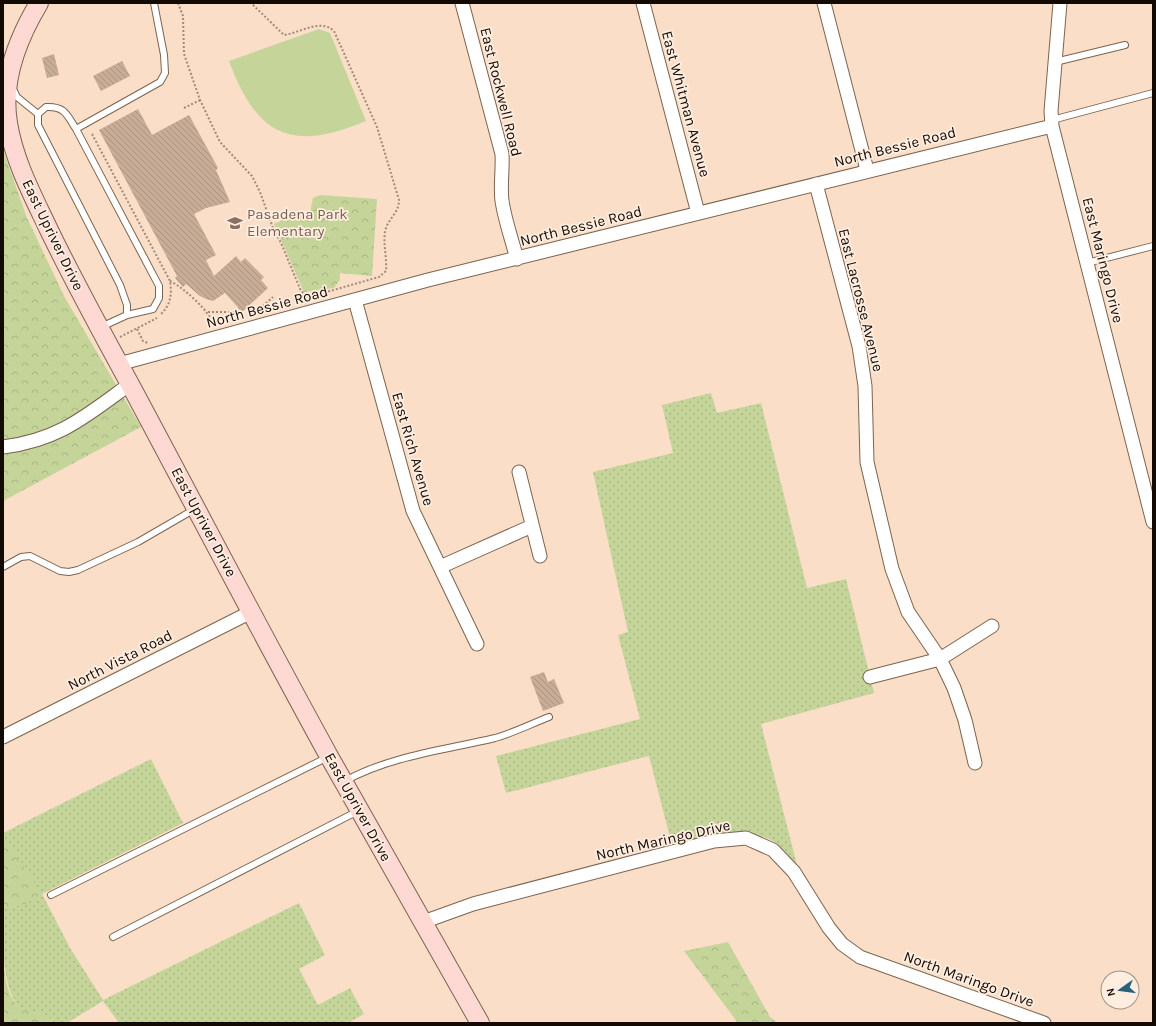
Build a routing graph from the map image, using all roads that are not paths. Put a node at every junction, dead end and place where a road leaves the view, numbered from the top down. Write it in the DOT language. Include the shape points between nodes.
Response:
graph roads {
  1 [pos="39,3"];
  2 [pos="154,3"];
  3 [pos="462,3"];
  4 [pos="643,3"];
  5 [pos="824,3"];
  6 [pos="1060,3"];
  7 [pos="1125,45"];
  8 [pos="1055,62"];
  9 [pos="9,82"];
  10 [pos="1153,93"];
  11 [pos="4,102"];
  12 [pos="38,114"];
  13 [pos="1052,123"];
  14 [pos="76,129"];
  15 [pos="867,170"];
  16 [pos="816,184"];
  17 [pos="698,213"];
  18 [pos="1153,246"];
  19 [pos="517,259"];
  20 [pos="1087,263"];
  21 [pos="355,300"];
  22 [pos="126,315"];
  23 [pos="100,328"];
  24 [pos="119,364"];
  25 [pos="130,384"];
  26 [pos="3,447"];
  27 [pos="519,472"];
  28 [pos="1149,492"];
  29 [pos="196,508"];
  30 [pos="1153,522"];
  31 [pos="532,526"];
  32 [pos="540,556"];
  33 [pos="3,567"];
  34 [pos="440,567"];
  35 [pos="251,612"];
  36 [pos="992,626"];
  37 [pos="477,644"];
  38 [pos="940,659"];
  39 [pos="870,677"];
  40 [pos="549,718"];
  41 [pos="3,737"];
  42 [pos="330,757"];
  43 [pos="976,763"];
  44 [pos="343,781"];
  45 [pos="360,810"];
  46 [pos="51,895"];
  47 [pos="423,922"];
  48 [pos="113,937"];
  49 [pos="480,1023"];
  50 [pos="1044,1023"];
  1 -- 9 [label="main road, East Upriver Drive" via="25,26"];
  2 -- 14 [label="lane" via="166,73 160,82"];
  3 -- 19 [label="street, East Rockwell Road" via="502,154 502,203"];
  4 -- 17 [label="street, East Whitman Avenue"];
  5 -- 15 [label="street"];
  6 -- 8 [label="street, East Maringo Drive"];
  7 -- 8 [label="lane"];
  8 -- 13 [label="street, East Maringo Drive"];
  9 -- 11 [label="main road, East Upriver Drive"];
  9 -- 12 [label="lane" via="18,97"];
  10 -- 13 [label="lane"];
  11 -- 23 [label="main road, East Upriver Drive" via="20,167"];
  12 -- 14 [label="lane" via="46,107 56,106 65,112"];
  12 -- 22 [label="lane" via="38,125 43,138 120,285 127,305"];
  13 -- 15 [label="street, North Bessie Road"];
  13 -- 20 [label="street, East Maringo Drive"];
  14 -- 22 [label="lane" via="159,286 159,298 153,309"];
  15 -- 16 [label="street, North Bessie Road"];
  16 -- 17 [label="street, North Bessie Road"];
  16 -- 38 [label="street, East Lacrosse Avenue" via="859,346 865,386 867,462 892,569 908,612"];
  17 -- 19 [label="street, North Bessie Road"];
  18 -- 20 [label="lane"];
  19 -- 21 [label="street, North Bessie Road"];
  20 -- 28 [label="street, East Maringo Drive"];
  21 -- 24 [label="street, North Bessie Road"];
  21 -- 34 [label="street, East Rich Avenue" via="407,494"];
  22 -- 23 [label="lane"];
  23 -- 24 [label="main road, East Upriver Drive"];
  24 -- 25 [label="main road, East Upriver Drive"];
  25 -- 26 [label="street" via="73,425 43,439"];
  25 -- 29 [label="main road, East Upriver Drive"];
  27 -- 31 [label="street"];
  28 -- 30 [label="street, East Maringo Drive"];
  29 -- 33 [label="lane" via="138,542 78,570 60,571 30,556 21,557"];
  29 -- 35 [label="main road, East Upriver Drive"];
  31 -- 32 [label="street"];
  31 -- 34 [label="street"];
  34 -- 37 [label="street, East Rich Avenue"];
  35 -- 41 [label="street, North Vista Road"];
  35 -- 42 [label="main road, East Upriver Drive"];
  36 -- 38 [label="street"];
  38 -- 39 [label="street"];
  38 -- 43 [label="street, East Lacrosse Avenue" via="954,688"];
  40 -- 44 [label="lane" via="497,738 362,771"];
  42 -- 44 [label="main road, East Upriver Drive"];
  42 -- 46 [label="lane"];
  44 -- 45 [label="main road, East Upriver Drive"];
  45 -- 47 [label="main road, East Upriver Drive"];
  45 -- 48 [label="lane"];
  47 -- 49 [label="main road, East Upriver Drive"];
  47 -- 50 [label="street, North Maringo Drive" via="481,902 714,841 746,838 773,850 794,872 842,944 860,957"];
}
